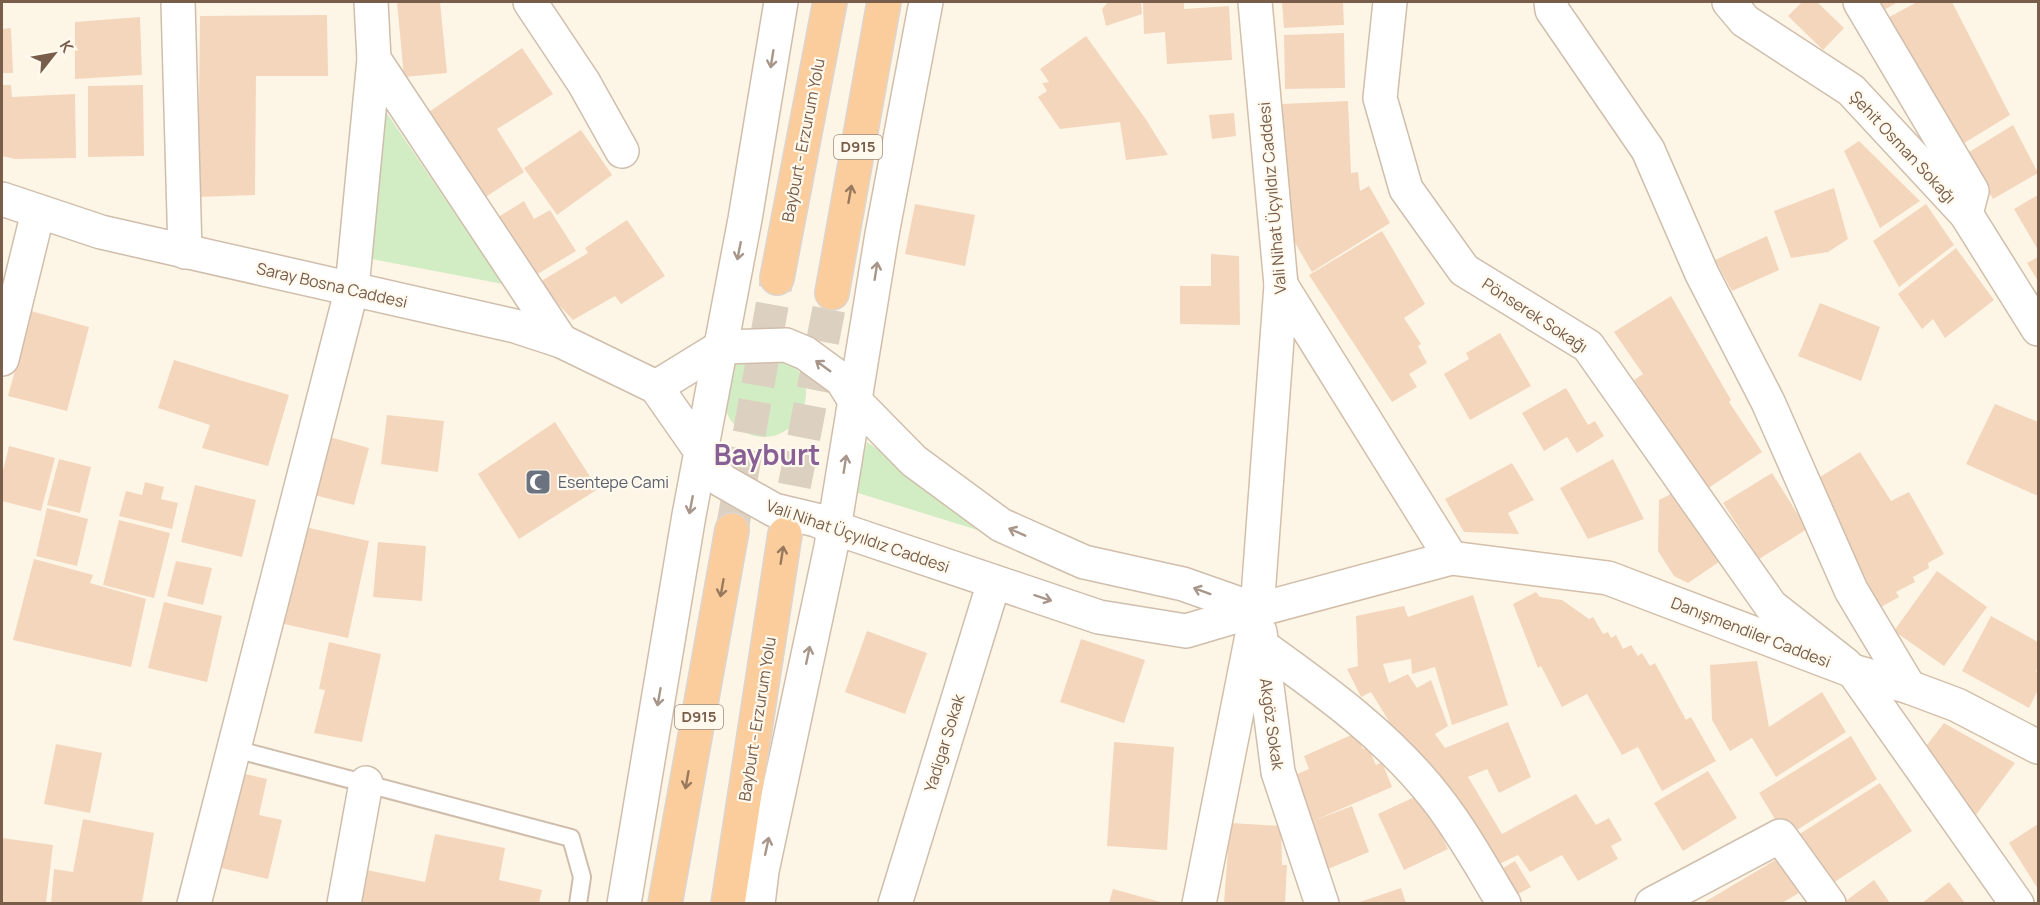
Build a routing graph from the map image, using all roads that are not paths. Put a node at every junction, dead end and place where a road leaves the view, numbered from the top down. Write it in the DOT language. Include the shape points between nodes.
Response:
graph roads {
  1 [pos="178,2"];
  2 [pos="371,2"];
  3 [pos="530,2"];
  4 [pos="781,2"];
  5 [pos="830,2"];
  6 [pos="884,2"];
  7 [pos="926,2"];
  8 [pos="1255,2"];
  9 [pos="1390,2"];
  10 [pos="1551,2"];
  11 [pos="1729,2"];
  12 [pos="1860,2"];
  13 [pos="374,59"];
  14 [pos="622,151"];
  15 [pos="2,199"];
  16 [pos="38,212"];
  17 [pos="1966,214"];
  18 [pos="185,252"];
  19 [pos="777,278"];
  20 [pos="1281,285"];
  21 [pos="352,288"];
  22 [pos="832,293"];
  23 [pos="2038,329"];
  24 [pos="561,341"];
  25 [pos="721,347"];
  26 [pos="2,359"];
  27 [pos="656,387"];
  28 [pos="855,401"];
  29 [pos="701,453"];
  30 [pos="835,528"];
  31 [pos="732,530"];
  32 [pos="785,534"];
  33 [pos="1451,558"];
  34 [pos="994,582"];
  35 [pos="1257,610"];
  36 [pos="1262,646"];
  37 [pos="1853,671"];
  38 [pos="1908,687"];
  39 [pos="2038,747"];
  40 [pos="236,749"];
  41 [pos="366,783"];
  42 [pos="194,903"];
  43 [pos="344,903"];
  44 [pos="578,903"];
  45 [pos="624,903"];
  46 [pos="665,903"];
  47 [pos="728,903"];
  48 [pos="758,903"];
  49 [pos="895,903"];
  50 [pos="1199,903"];
  51 [pos="1322,903"];
  52 [pos="1504,903"];
  53 [pos="1652,903"];
  54 [pos="1829,903"];
  55 [pos="2017,903"];
  1 -- 18 [label="street"];
  2 -- 13 [label="street"];
  3 -- 14 [label="street" via="584,83"];
  4 -- 25 [label="street, one-way"];
  5 -- 19 [label="highway, Bayburt - Erzurum Yolu"];
  22 -- 6 [label="highway, D915, one-way"];
  28 -- 7 [label="street, one-way"];
  8 -- 20 [label="street, Vali Nihat Üçyıldız Caddesi"];
  9 -- 37 [label="street, Pönserek Sokağı" via="1380,98 1406,189 1464,270 1588,346 1771,606"];
  10 -- 38 [label="street" via="1552,10 1648,150 1702,274 1768,402 1851,590"];
  11 -- 17 [label="street, Şehit Osman Sokağı" via="1745,21 1851,90"];
  12 -- 17 [label="street" via="1972,191"];
  13 -- 21 [label="street"];
  13 -- 24 [label="street"];
  15 -- 16 [label="street, Saray Bosna Caddesi"];
  16 -- 18 [label="street, Saray Bosna Caddesi"];
  16 -- 26 [label="street"];
  17 -- 23 [label="street, Şehit Osman Sokağı"];
  18 -- 21 [label="street, Saray Bosna Caddesi"];
  20 -- 33 [label="street"];
  20 -- 35 [label="street, Vali Nihat Üçyıldız Caddesi"];
  21 -- 24 [label="street, Saray Bosna Caddesi" via="515,326"];
  21 -- 40 [label="street" via="257,652"];
  24 -- 27 [label="street, Saray Bosna Caddesi"];
  25 -- 27 [label="street"];
  28 -- 25 [label="street, one-way" via="842,380 805,352 786,345"];
  25 -- 29 [label="street"];
  27 -- 29 [label="street, Vali Nihat Üçyıldız Caddesi"];
  30 -- 28 [label="street, one-way"];
  35 -- 28 [label="street, one-way" via="1183,584 1084,562 1001,525 935,478"];
  29 -- 30 [label="street, Vali Nihat Üçyıldız Caddesi" via="721,480 754,500"];
  29 -- 45 [label="street, one-way"];
  30 -- 34 [label="street, Vali Nihat Üçyıldız Caddesi"];
  48 -- 30 [label="street, one-way"];
  31 -- 46 [label="highway, D915, one-way"];
  47 -- 32 [label="highway, Bayburt - Erzurum Yolu, one-way"];
  33 -- 35 [label="street"];
  33 -- 37 [label="street, Danışmendiler Caddesi" via="1608,578"];
  34 -- 35 [label="street, Vali Nihat Üçyıldız Caddesi, one-way" via="1099,617 1186,631"];
  34 -- 49 [label="street, Yadigar Sokak"];
  35 -- 36 [label="street, Akgöz Sokak"];
  35 -- 50 [label="street, Vali Nihat Üçyıldız Caddesi"];
  36 -- 51 [label="street, Akgöz Sokak" via="1278,772"];
  36 -- 52 [label="street" via="1334,697 1399,755 1438,800"];
  37 -- 38 [label="street, Danışmendiler Caddesi"];
  37 -- 55 [label="street"];
  38 -- 39 [label="street, Danışmendiler Caddesi" via="1957,705"];
  40 -- 41 [label="lane"];
  40 -- 42 [label="street"];
  41 -- 43 [label="street"];
  41 -- 44 [label="lane" via="571,838 582,877"];
  53 -- 54 [label="street" via="1779,836"];
}
